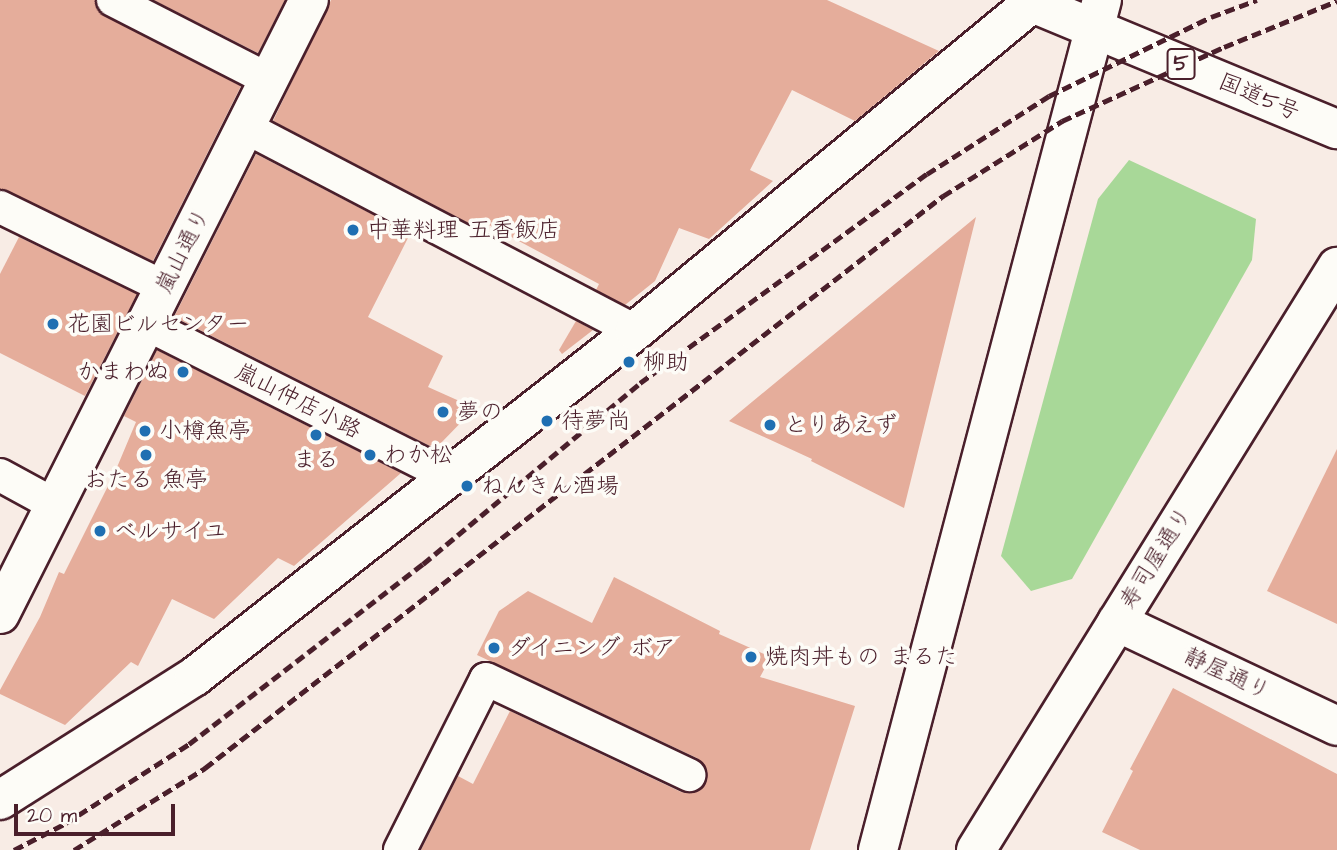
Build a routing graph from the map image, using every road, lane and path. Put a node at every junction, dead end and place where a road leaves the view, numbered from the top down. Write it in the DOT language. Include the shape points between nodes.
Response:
graph roads {
  1 [pos="113,0"];
  2 [pos="309,0"];
  3 [pos="1028,2"];
  4 [pos="1099,15"];
  5 [pos="269,79"];
  6 [pos="245,127"];
  7 [pos="1337,129"];
  8 [pos="0,207"];
  9 [pos="1337,267"];
  10 [pos="164,287"];
  11 [pos="146,324"];
  12 [pos="635,331"];
  13 [pos="0,475"];
  14 [pos="450,477"];
  15 [pos="55,505"];
  16 [pos="0,614"];
  17 [pos="1117,622"];
  18 [pos="1337,726"];
  19 [pos="689,775"];
  20 [pos="0,800"];
  21 [pos="400,850"];
  22 [pos="878,850"];
  23 [pos="976,850"];
  1 -- 5 [label="lane"];
  2 -- 5 [label="main road, 嵐山通り"];
  3 -- 4 [label="main road, 国道5号 / 5"];
  3 -- 12 [label="main road"];
  4 -- 7 [label="main road, 国道5号 / 5"];
  4 -- 22 [label="main road"];
  5 -- 6 [label="main road, 嵐山通り"];
  6 -- 10 [label="main road, 嵐山通り"];
  6 -- 12 [label="lane"];
  8 -- 10 [label="lane"];
  9 -- 17 [label="main road, 寿司屋通り"];
  10 -- 11 [label="main road, 嵐山通り"];
  11 -- 14 [label="lane, 嵐山仲店小路"];
  11 -- 15 [label="main road, 嵐山通り"];
  12 -- 14 [label="main road"];
  13 -- 15 [label="lane"];
  14 -- 20 [label="main road" via="194,677"];
  15 -- 16 [label="main road, 嵐山通り"];
  17 -- 18 [label="main road, 静屋通り"];
  17 -- 23 [label="main road, 寿司屋通り"];
  19 -- 21 [label="lane" via="486,679"];
}
